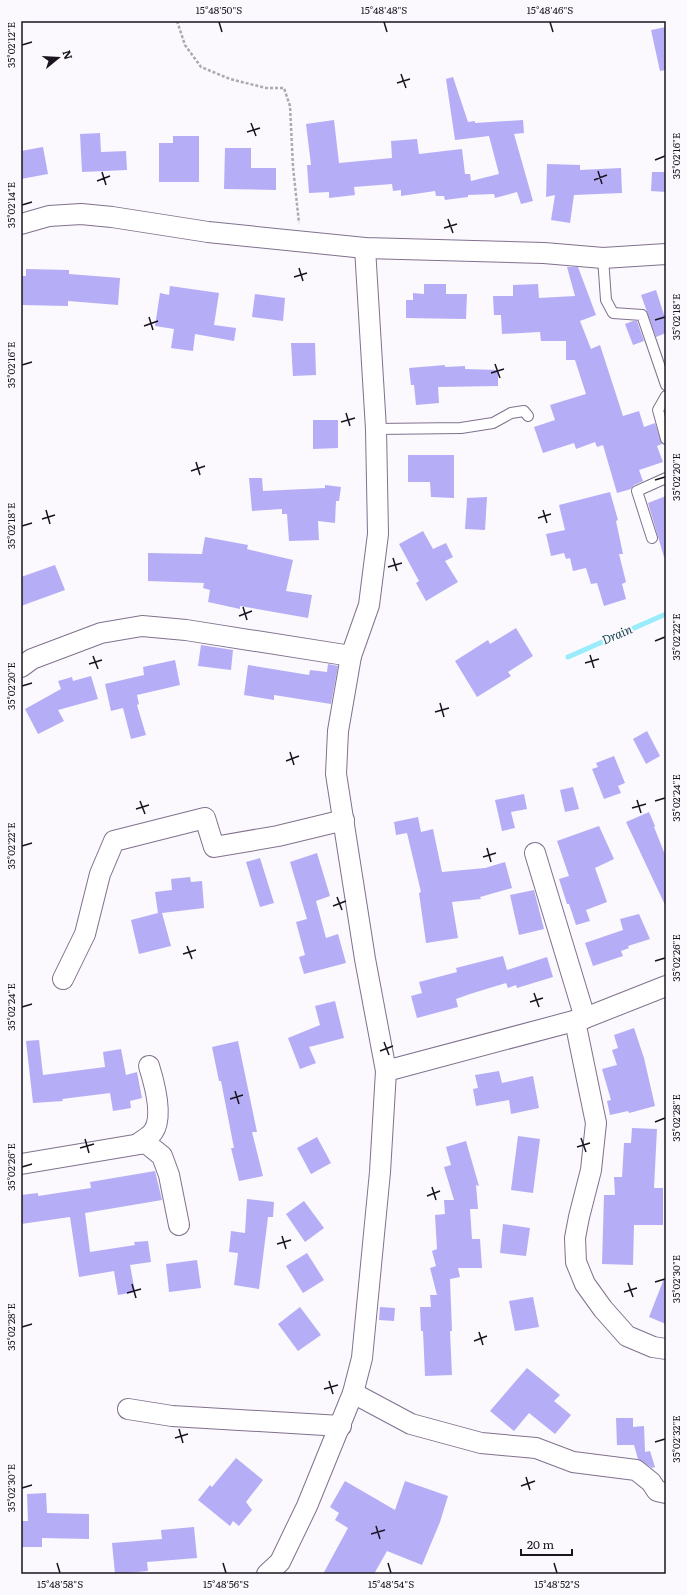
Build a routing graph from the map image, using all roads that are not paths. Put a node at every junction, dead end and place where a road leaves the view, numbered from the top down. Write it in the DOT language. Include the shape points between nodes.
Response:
graph roads {
  1 [pos="21,224"];
  2 [pos="365,248"];
  3 [pos="666,254"];
  4 [pos="603,258"];
  5 [pos="666,385"];
  6 [pos="666,396"];
  7 [pos="528,416"];
  8 [pos="376,429"];
  9 [pos="666,439"];
  10 [pos="666,478"];
  11 [pos="652,538"];
  12 [pos="351,656"];
  13 [pos="21,667"];
  14 [pos="344,820"];
  15 [pos="535,853"];
  16 [pos="63,979"];
  17 [pos="666,986"];
  18 [pos="580,1020"];
  19 [pos="150,1066"];
  20 [pos="386,1071"];
  21 [pos="138,1144"];
  22 [pos="21,1164"];
  23 [pos="178,1225"];
  24 [pos="666,1349"];
  25 [pos="353,1393"];
  26 [pos="128,1409"];
  27 [pos="341,1426"];
  28 [pos="666,1492"];
  29 [pos="267,1574"];
  1 -- 2 [label="street" via="49,216 81,214 208,232"];
  2 -- 4 [label="street" via="544,252"];
  2 -- 8 [label="street"];
  3 -- 4 [label="street"];
  4 -- 5 [label="lane" via="606,300 614,313 642,315"];
  6 -- 9 [label="lane" via="658,410"];
  7 -- 8 [label="lane" via="524,411 511,413 493,423 461,428"];
  8 -- 12 [label="street" via="378,534 369,605"];
  10 -- 11 [label="lane" via="637,491"];
  12 -- 13 [label="street" via="186,630 142,626 101,633 32,660"];
  12 -- 14 [label="street" via="338,732 336,774"];
  14 -- 16 [label="street" via="278,836 214,847 205,818 114,841 100,874 86,934"];
  14 -- 20 [label="street"];
  15 -- 18 [label="street"];
  17 -- 18 [label="street"];
  18 -- 20 [label="street"];
  18 -- 24 [label="street" via="596,1122 591,1170 575,1238 576,1262 585,1284 603,1309 628,1336 653,1347"];
  19 -- 21 [label="street" via="158,1121 153,1132"];
  20 -- 25 [label="street" via="380,1172 362,1358"];
  21 -- 22 [label="street"];
  21 -- 23 [label="street" via="146,1143 162,1156 169,1175"];
  25 -- 27 [label="street"];
  25 -- 28 [label="street" via="411,1424 481,1443 536,1448 573,1462 636,1470 658,1491"];
  26 -- 27 [label="street" via="172,1416"];
  27 -- 29 [label="street" via="280,1562"];
}
